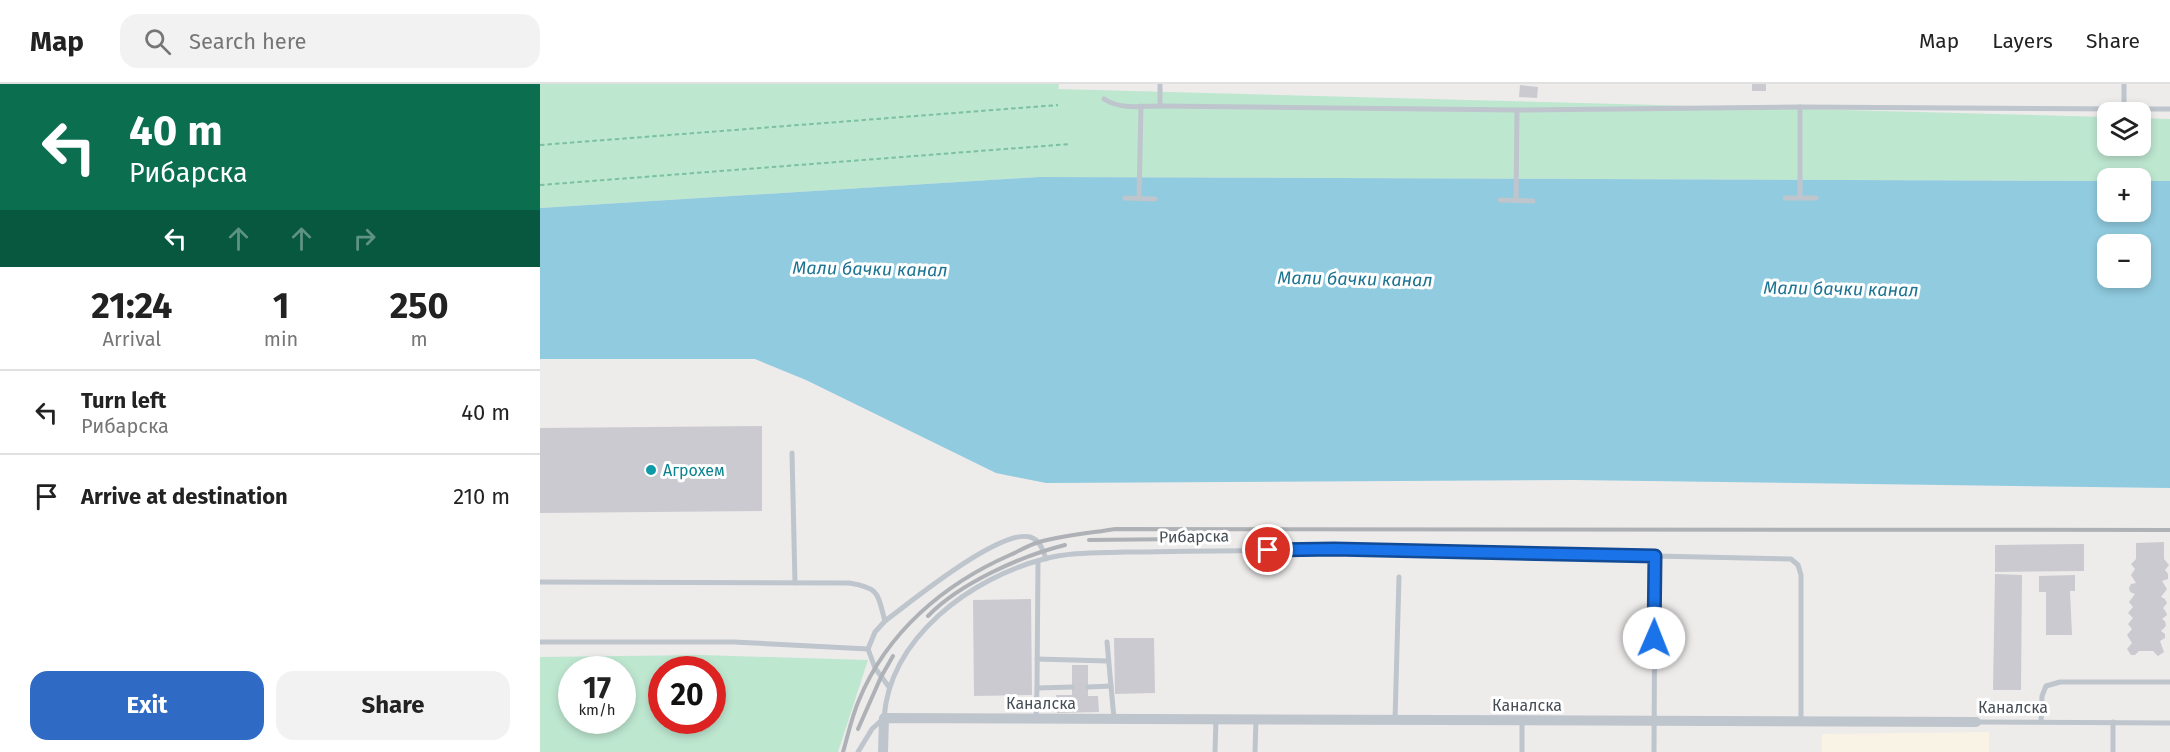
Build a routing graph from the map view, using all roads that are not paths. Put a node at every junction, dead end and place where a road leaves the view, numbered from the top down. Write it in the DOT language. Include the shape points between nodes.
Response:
graph roads {
  1 [pos="1160,84"];
  2 [pos="2124,84"];
  3 [pos="1104,99"];
  4 [pos="2124,102"];
  5 [pos="1160,105"];
  6 [pos="1141,106"];
  7 [pos="1800,107"];
  8 [pos="2151,108"];
  9 [pos="2170,108"];
  10 [pos="2097,109"];
  11 [pos="1517,110"];
  12 [pos="1125,198"];
  13 [pos="1139,198"];
  14 [pos="1785,198"];
  15 [pos="1800,198"];
  16 [pos="1816,198"];
  17 [pos="1155,199"];
  18 [pos="1500,200"];
  19 [pos="1516,200"];
  20 [pos="1533,201"];
  21 [pos="792,453"];
  22 [pos="1655,556"];
  23 [pos="1046,559"];
  24 [pos="1038,561"];
  25 [pos="1400,577"];
  26 [pos="540,582"];
  27 [pos="795,583"];
  28 [pos="885,621"];
  29 [pos="540,642"];
  30 [pos="1107,642"];
  31 [pos="868,649"];
  32 [pos="1037,659"];
  33 [pos="1108,661"];
  34 [pos="2170,682"];
  35 [pos="1111,686"];
  36 [pos="889,687"];
  37 [pos="1072,687"];
  38 [pos="1088,687"];
  39 [pos="1037,688"];
  40 [pos="884,718"];
  41 [pos="1036,718"];
  42 [pos="1114,719"];
  43 [pos="1216,719"];
  44 [pos="1256,719"];
  45 [pos="1395,720"];
  46 [pos="1522,720"];
  47 [pos="1653,721"];
  48 [pos="1801,721"];
  49 [pos="1976,722"];
  50 [pos="2041,722"];
  51 [pos="2113,722"];
  52 [pos="2170,723"];
  53 [pos="858,752"];
  54 [pos="883,752"];
  55 [pos="1215,752"];
  56 [pos="1255,752"];
  57 [pos="1522,752"];
  58 [pos="1654,752"];
  59 [pos="2113,752"];
  1 -- 5 [label="lane"];
  2 -- 4 [label="lane"];
  3 -- 6 [label="lane" via="1121,106"];
  5 -- 6 [label="lane"];
  5 -- 11 [label="lane"];
  6 -- 13 [label="lane"];
  7 -- 10 [label="lane"];
  7 -- 11 [label="lane"];
  7 -- 15 [label="lane"];
  8 -- 9 [label="lane"];
  11 -- 19 [label="lane"];
  12 -- 13 [label="lane"];
  13 -- 17 [label="lane"];
  14 -- 15 [label="lane"];
  15 -- 16 [label="lane"];
  18 -- 19 [label="lane"];
  19 -- 20 [label="lane"];
  21 -- 27 [label="lane"];
  22 -- 23 [label="lane, Рибарска" via="1334,549 1093,553"];
  22 -- 47 [label="lane"];
  22 -- 48 [label="lane, Рибарска" via="1791,559 1798,565"];
  23 -- 24 [label="lane, Рибарска"];
  23 -- 28 [label="lane" via="1038,542 1029,537 1011,540 969,560"];
  24 -- 32 [label="lane"];
  24 -- 36 [label="lane, Рибарска" via="960,598 908,650"];
  25 -- 45 [label="lane"];
  26 -- 27 [label="lane"];
  27 -- 28 [label="lane" via="866,586 878,596"];
  28 -- 31 [label="lane"];
  29 -- 31 [label="lane" via="734,642"];
  30 -- 33 [label="lane"];
  31 -- 36 [label="lane" via="875,668"];
  32 -- 33 [label="lane"];
  32 -- 39 [label="lane"];
  33 -- 35 [label="lane"];
  34 -- 50 [label="lane" via="2060,682 2046,686"];
  35 -- 38 [label="lane"];
  35 -- 42 [label="lane"];
  36 -- 40 [label="lane, Рибарска"];
  37 -- 39 [label="lane"];
  39 -- 41 [label="lane"];
  40 -- 41 [label="street, Каналска"];
  40 -- 53 [label="lane"];
  40 -- 54 [label="street, Рибарска"];
  41 -- 42 [label="street, Каналска"];
  42 -- 43 [label="street, Каналска"];
  43 -- 44 [label="street, Каналска"];
  43 -- 55 [label="lane"];
  44 -- 45 [label="street, Каналска"];
  44 -- 56 [label="lane"];
  45 -- 46 [label="street, Каналска"];
  46 -- 47 [label="street, Каналска"];
  46 -- 57 [label="lane"];
  47 -- 48 [label="street, Каналска"];
  47 -- 58 [label="lane"];
  48 -- 49 [label="street, Каналска"];
  49 -- 50 [label="lane, Каналска"];
  50 -- 51 [label="lane, Каналска"];
  51 -- 52 [label="lane, Каналска"];
  51 -- 59 [label="lane"];
}
